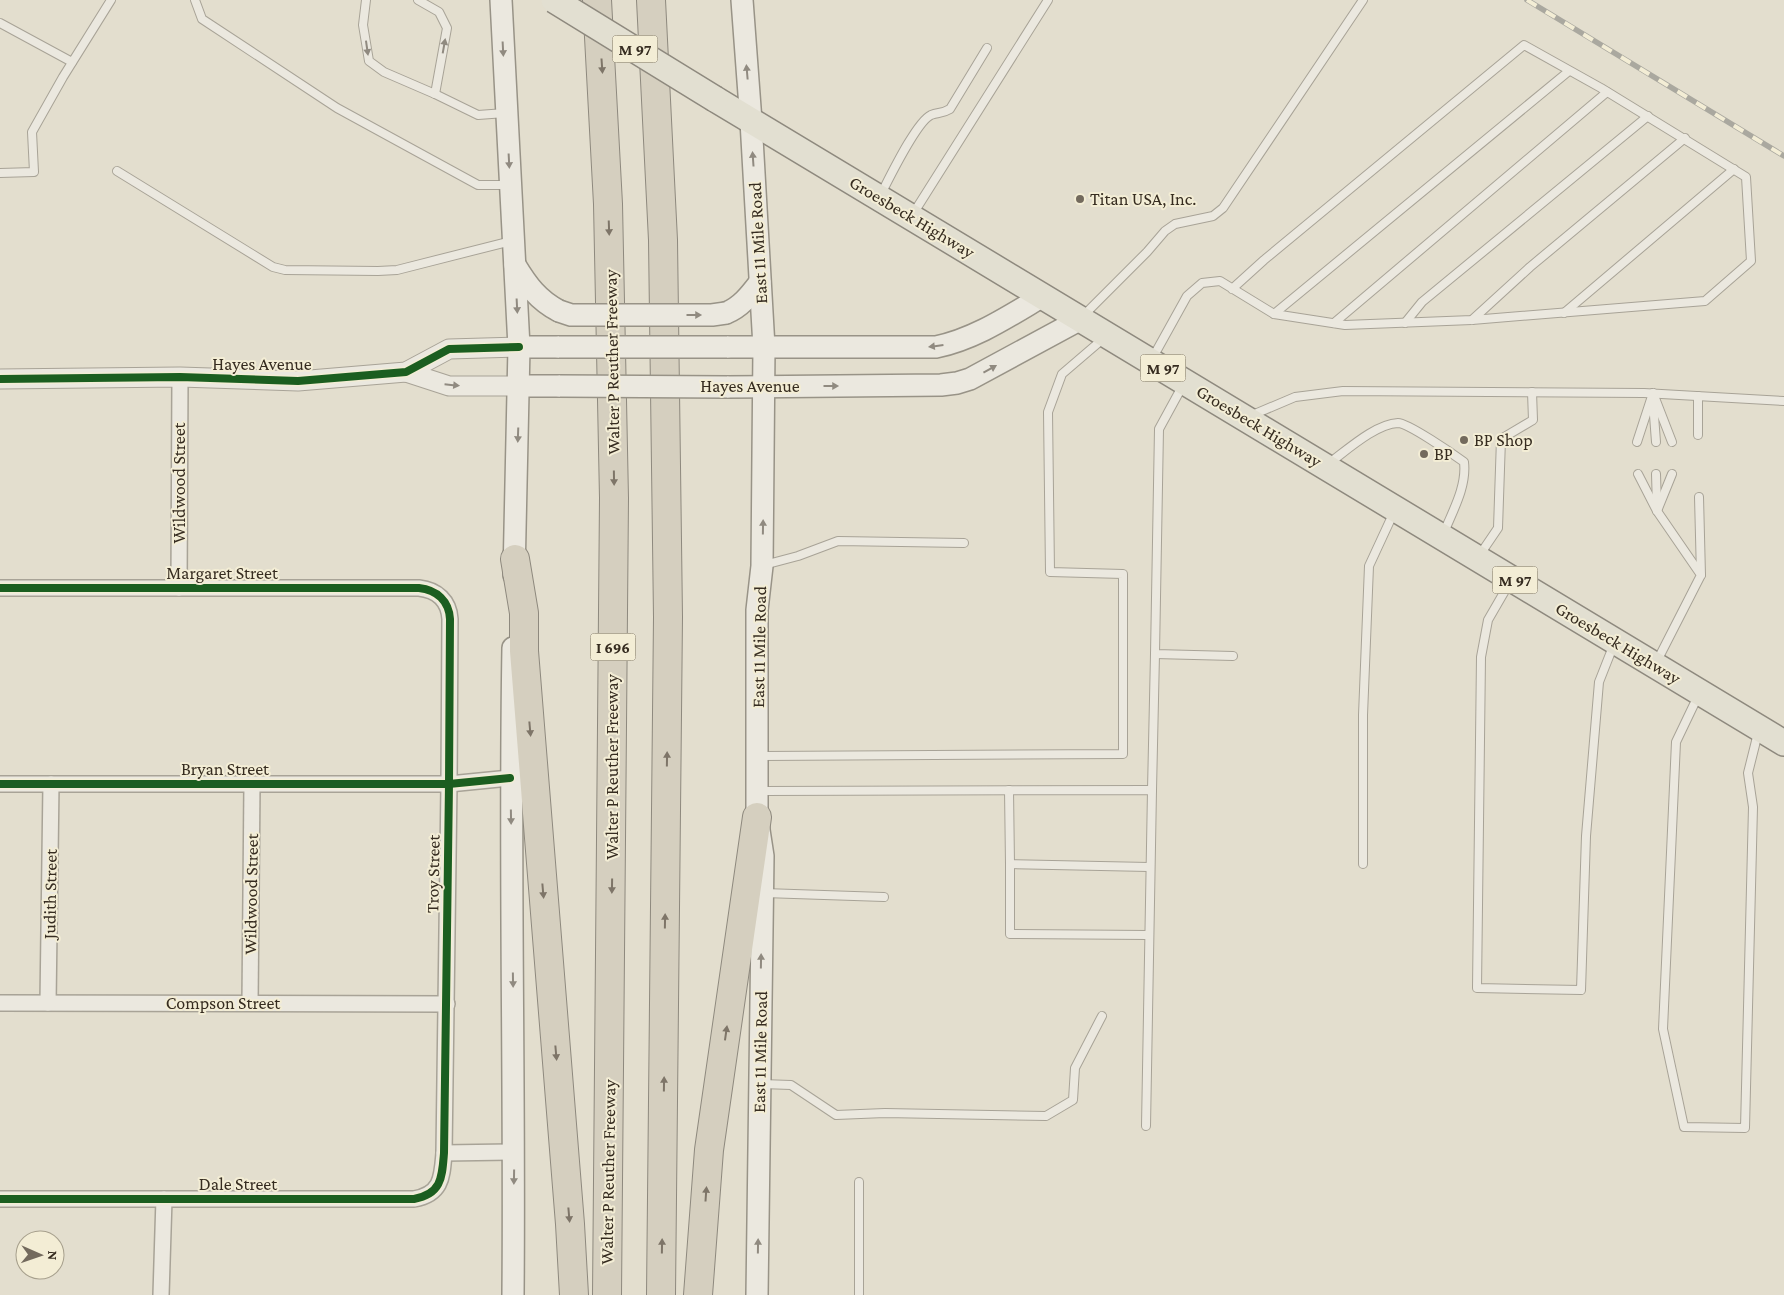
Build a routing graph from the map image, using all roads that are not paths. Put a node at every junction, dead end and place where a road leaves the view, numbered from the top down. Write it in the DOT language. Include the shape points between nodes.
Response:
graph roads {
  1 [pos="111,0"];
  2 [pos="195,0"];
  3 [pos="366,0"];
  4 [pos="418,0"];
  5 [pos="501,0"];
  6 [pos="554,0"];
  7 [pos="597,0"];
  8 [pos="651,0"];
  9 [pos="742,0"];
  10 [pos="1048,0"];
  11 [pos="1363,0"];
  12 [pos="0,23"];
  13 [pos="987,48"];
  14 [pos="72,62"];
  15 [pos="1569,70"];
  16 [pos="1607,92"];
  17 [pos="435,94"];
  18 [pos="507,112"];
  19 [pos="1648,116"];
  20 [pos="751,121"];
  21 [pos="1685,138"];
  22 [pos="1734,169"];
  23 [pos="117,171"];
  24 [pos="0,173"];
  25 [pos="510,185"];
  26 [pos="879,198"];
  27 [pos="911,217"];
  28 [pos="513,240"];
  29 [pos="515,265"];
  30 [pos="760,282"];
  31 [pos="1232,289"];
  32 [pos="1043,296"];
  33 [pos="1564,313"];
  34 [pos="1274,314"];
  35 [pos="1081,319"];
  36 [pos="1472,320"];
  37 [pos="1406,322"];
  38 [pos="1334,323"];
  39 [pos="1108,335"];
  40 [pos="519,347"];
  41 [pos="764,347"];
  42 [pos="1151,361"];
  43 [pos="406,372"];
  44 [pos="180,378"];
  45 [pos="0,379"];
  46 [pos="1185,381"];
  47 [pos="519,386"];
  48 [pos="765,386"];
  49 [pos="1532,392"];
  50 [pos="1653,394"];
  51 [pos="1698,396"];
  52 [pos="1784,401"];
  53 [pos="1245,418"];
  54 [pos="1698,435"];
  55 [pos="1637,442"];
  56 [pos="1656,442"];
  57 [pos="1672,442"];
  58 [pos="1325,466"];
  59 [pos="1638,474"];
  60 [pos="1656,474"];
  61 [pos="1672,474"];
  62 [pos="1699,496"];
  63 [pos="1396,508"];
  64 [pos="1657,511"];
  65 [pos="1442,537"];
  66 [pos="964,543"];
  67 [pos="1478,558"];
  68 [pos="514,559"];
  69 [pos="762,566"];
  70 [pos="1701,575"];
  71 [pos="1512,579"];
  72 [pos="0,588"];
  73 [pos="179,588"];
  74 [pos="442,598"];
  75 [pos="1615,641"];
  76 [pos="1155,654"];
  77 [pos="1233,656"];
  78 [pos="1656,665"];
  79 [pos="1700,692"];
  80 [pos="1760,728"];
  81 [pos="1784,743"];
  82 [pos="757,756"];
  83 [pos="510,778"];
  84 [pos="0,784"];
  85 [pos="51,784"];
  86 [pos="252,784"];
  87 [pos="449,784"];
  88 [pos="1009,790"];
  89 [pos="1152,790"];
  90 [pos="757,804"];
  91 [pos="1010,864"];
  92 [pos="1363,864"];
  93 [pos="1150,867"];
  94 [pos="762,893"];
  95 [pos="884,897"];
  96 [pos="1148,935"];
  97 [pos="0,1003"];
  98 [pos="48,1003"];
  99 [pos="250,1003"];
  100 [pos="446,1004"];
  101 [pos="1102,1016"];
  102 [pos="760,1084"];
  103 [pos="1146,1126"];
  104 [pos="514,1152"];
  105 [pos="444,1153"];
  106 [pos="859,1182"];
  107 [pos="0,1199"];
  108 [pos="164,1200"];
  109 [pos="161,1295"];
  110 [pos="513,1295"];
  111 [pos="574,1295"];
  112 [pos="606,1295"];
  113 [pos="662,1295"];
  114 [pos="698,1295"];
  115 [pos="757,1295"];
  116 [pos="858,1295"];
  1 -- 14 [label="lane"];
  2 -- 25 [label="lane" via="202,19 337,108 478,185"];
  3 -- 17 [label="lane, one-way" via="364,25 369,61 384,72"];
  17 -- 4 [label="lane, one-way" via="447,28 439,12"];
  5 -- 18 [label="main road, one-way"];
  6 -- 20 [label="main road, Groesbeck Highway / M 97, bridge"];
  7 -- 112 [label="highway, Walter P Reuther Freeway / I 696, one-way" via="608,204 614,498"];
  113 -- 8 [label="highway, one-way" via="668,617 663,240"];
  20 -- 9 [label="main road, East 11 Mile Road, one-way"];
  10 -- 27 [label="lane"];
  11 -- 35 [label="lane" via="1224,208 1213,216 1175,224 1164,231"];
  12 -- 14 [label="lane"];
  13 -- 26 [label="lane" via="950,109 930,116 918,127"];
  14 -- 24 [label="lane" via="32,132 34,172"];
  15 -- 16 [label="lane"];
  15 -- 31 [label="lane" via="1524,45"];
  15 -- 34 [label="lane"];
  16 -- 19 [label="lane"];
  16 -- 38 [label="lane"];
  17 -- 18 [label="lane" via="478,115"];
  18 -- 25 [label="main road, one-way"];
  19 -- 21 [label="lane"];
  19 -- 37 [label="lane" via="1422,302"];
  20 -- 26 [label="main road, Groesbeck Highway / M 97"];
  30 -- 20 [label="main road, East 11 Mile Road, one-way"];
  21 -- 22 [label="lane"];
  21 -- 36 [label="lane"];
  22 -- 33 [label="lane"];
  22 -- 33 [label="lane" via="1746,177 1751,261 1706,301"];
  23 -- 28 [label="lane" via="273,267 285,270 397,270"];
  25 -- 28 [label="main road"];
  26 -- 27 [label="main road, Groesbeck Highway / M 97"];
  27 -- 32 [label="main road, Groesbeck Highway / M 97"];
  28 -- 29 [label="main road"];
  29 -- 30 [label="main road, one-way, bridge" via="536,296 571,315 726,313 743,303"];
  29 -- 40 [label="main road, one-way"];
  30 -- 41 [label="main road, East 11 Mile Road"];
  31 -- 34 [label="lane"];
  31 -- 42 [label="lane" via="1220,281 1202,283 1188,296"];
  32 -- 35 [label="main road, Groesbeck Highway / M 97"];
  32 -- 41 [label="main road, Hayes Avenue, one-way" via="954,344 936,347"];
  33 -- 36 [label="lane"];
  34 -- 38 [label="lane"];
  35 -- 39 [label="main road, Groesbeck Highway / M 97"];
  48 -- 35 [label="main road, Hayes Avenue, one-way" via="957,383 983,373"];
  36 -- 37 [label="lane"];
  37 -- 38 [label="lane"];
  39 -- 42 [label="main road, Groesbeck Highway / M 97"];
  39 -- 82 [label="lane" via="1062,374 1048,412 1050,572 1123,574 1123,754"];
  40 -- 41 [label="main road, Hayes Avenue, bridge"];
  40 -- 43 [label="street, Hayes Avenue" via="449,349"];
  40 -- 47 [label="main road"];
  41 -- 48 [label="main road, East 11 Mile Road"];
  42 -- 46 [label="main road, Groesbeck Highway / M 97"];
  43 -- 44 [label="street, Hayes Avenue" via="298,381"];
  43 -- 47 [label="street, Hayes Avenue, one-way" via="450,386"];
  44 -- 45 [label="street, Hayes Avenue"];
  44 -- 73 [label="street, Wildwood Street"];
  46 -- 53 [label="main road, Groesbeck Highway / M 97"];
  46 -- 76 [label="lane" via="1159,429"];
  47 -- 48 [label="main road, Hayes Avenue, bridge"];
  47 -- 68 [label="main road, one-way"];
  69 -- 48 [label="main road, East 11 Mile Road, one-way"];
  49 -- 50 [label="lane"];
  49 -- 53 [label="lane" via="1343,391 1295,397"];
  49 -- 67 [label="lane" via="1533,420 1501,439 1498,528"];
  50 -- 51 [label="lane"];
  50 -- 55 [label="lane"];
  50 -- 56 [label="lane"];
  50 -- 57 [label="lane"];
  51 -- 52 [label="lane"];
  51 -- 54 [label="lane"];
  53 -- 58 [label="main road, Groesbeck Highway / M 97"];
  58 -- 63 [label="main road, Groesbeck Highway / M 97"];
  58 -- 65 [label="lane" via="1386,424 1400,423 1445,448 1464,462 1465,472 1464,483"];
  59 -- 64 [label="lane"];
  60 -- 64 [label="lane"];
  61 -- 64 [label="lane"];
  62 -- 70 [label="lane"];
  63 -- 65 [label="main road, Groesbeck Highway / M 97"];
  63 -- 92 [label="lane" via="1370,566 1363,715"];
  64 -- 70 [label="lane"];
  65 -- 67 [label="main road, Groesbeck Highway / M 97"];
  66 -- 69 [label="lane" via="838,541"];
  67 -- 71 [label="main road, Groesbeck Highway / M 97"];
  68 -- 83 [label="main road"];
  68 -- 111 [label="highway, one-way" via="524,613 524,651"];
  69 -- 82 [label="main road, East 11 Mile Road" via="757,610"];
  70 -- 78 [label="lane"];
  71 -- 75 [label="main road, Groesbeck Highway / M 97"];
  71 -- 75 [label="lane" via="1488,620 1481,657 1477,988 1580,990 1586,836 1599,682"];
  72 -- 73 [label="street, Margaret Street"];
  73 -- 74 [label="street, Margaret Street" via="419,588"];
  74 -- 87 [label="street, Troy Street" via="450,611"];
  75 -- 78 [label="main road, Groesbeck Highway / M 97"];
  76 -- 77 [label="lane"];
  76 -- 89 [label="lane"];
  78 -- 79 [label="main road, Groesbeck Highway / M 97"];
  79 -- 80 [label="main road, Groesbeck Highway / M 97"];
  79 -- 80 [label="lane" via="1676,742 1663,1029 1684,1127 1745,1128 1753,807 1748,773"];
  80 -- 81 [label="main road, Groesbeck Highway / M 97"];
  82 -- 90 [label="main road, East 11 Mile Road"];
  83 -- 87 [label="street, Bryan Street"];
  83 -- 104 [label="main road, one-way"];
  84 -- 85 [label="street, Bryan Street"];
  85 -- 86 [label="street, Bryan Street"];
  85 -- 98 [label="street, Judith Street"];
  86 -- 87 [label="street, Bryan Street"];
  86 -- 99 [label="street, Wildwood Street"];
  87 -- 100 [label="street, Troy Street"];
  88 -- 89 [label="lane"];
  88 -- 90 [label="lane"];
  88 -- 91 [label="lane"];
  89 -- 93 [label="lane"];
  90 -- 94 [label="main road, East 11 Mile Road" via="763,856"];
  114 -- 90 [label="highway, one-way" via="709,1150"];
  91 -- 93 [label="lane"];
  91 -- 96 [label="lane" via="1010,934"];
  93 -- 96 [label="lane"];
  94 -- 95 [label="lane"];
  102 -- 94 [label="main road, East 11 Mile Road, one-way"];
  96 -- 103 [label="lane"];
  97 -- 98 [label="street, Compson Street"];
  98 -- 99 [label="street, Compson Street"];
  99 -- 100 [label="street, Compson Street"];
  100 -- 105 [label="street, Troy Street"];
  101 -- 102 [label="lane" via="1075,1068 1072,1100 1046,1116 836,1115 791,1085"];
  115 -- 102 [label="main road, East 11 Mile Road, one-way"];
  104 -- 105 [label="street"];
  104 -- 110 [label="main road, one-way"];
  105 -- 108 [label="street, Dale Street" via="440,1182 433,1192 414,1199"];
  106 -- 116 [label="lane"];
  107 -- 108 [label="street, Dale Street"];
  108 -- 109 [label="street"];
}
